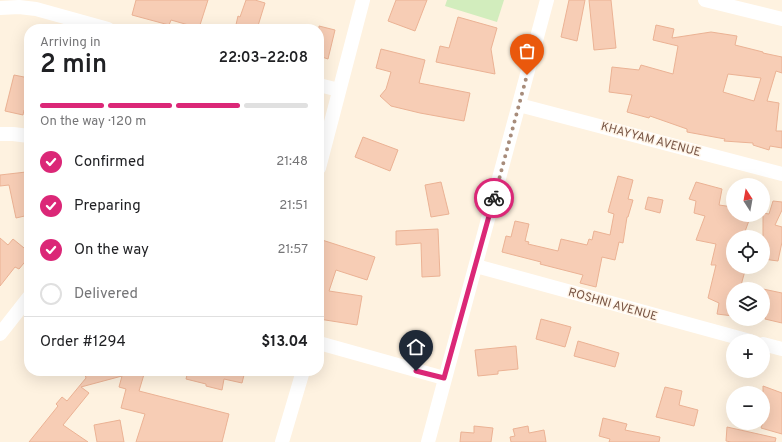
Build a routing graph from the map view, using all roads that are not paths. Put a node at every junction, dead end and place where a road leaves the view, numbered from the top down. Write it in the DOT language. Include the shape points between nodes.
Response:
graph roads {
  1 [pos="363,0"];
  2 [pos="547,0"];
  3 [pos="705,0"];
  4 [pos="0,8"];
  5 [pos="782,20"];
  6 [pos="90,24"];
  7 [pos="324,86"];
  8 [pos="338,90"];
  9 [pos="519,105"];
  10 [pos="0,134"];
  11 [pos="24,135"];
  12 [pos="324,147"];
  13 [pos="782,174"];
  14 [pos="476,266"];
  15 [pos="24,303"];
  16 [pos="0,334"];
  17 [pos="726,334"];
  18 [pos="324,344"];
  19 [pos="770,346"];
  20 [pos="782,349"];
  21 [pos="302,376"];
  22 [pos="444,378"];
  23 [pos="282,442"];
  24 [pos="428,442"];
  1 -- 8 [label="street"];
  2 -- 9 [label="street"];
  3 -- 5 [label="street"];
  4 -- 6 [label="street" via="36,9"];
  7 -- 8 [label="street"];
  8 -- 12 [label="street"];
  9 -- 13 [label="street, KHAYYAM AVENUE"];
  9 -- 14 [label="street"];
  10 -- 11 [label="street"];
  14 -- 17 [label="street, ROSHNI AVENUE"];
  14 -- 22 [label="street"];
  15 -- 16 [label="street"];
  18 -- 22 [label="street"];
  19 -- 20 [label="street"];
  21 -- 23 [label="street"];
  22 -- 24 [label="street"];
}
